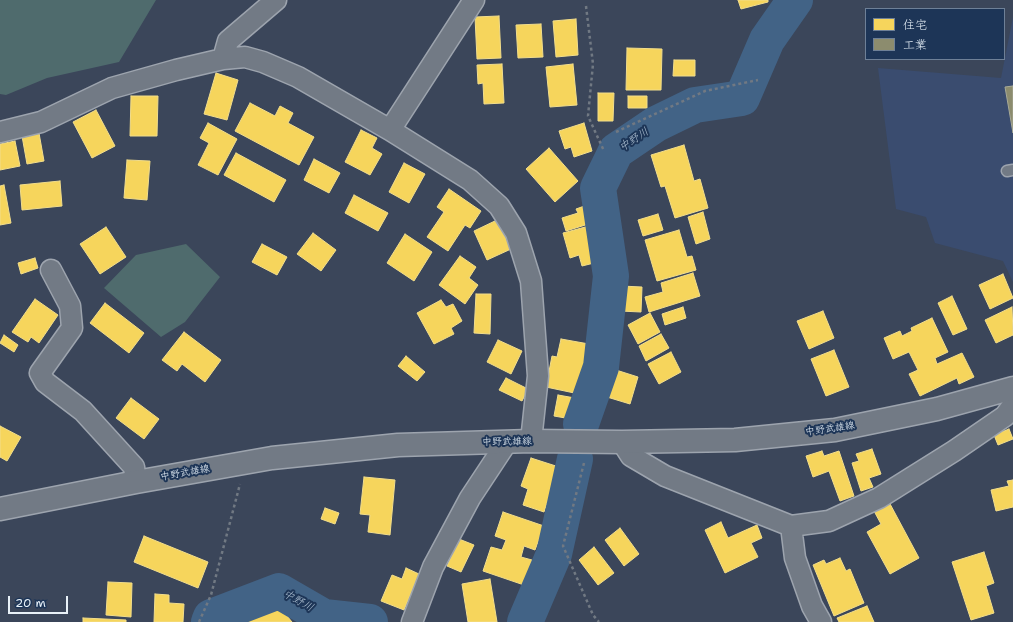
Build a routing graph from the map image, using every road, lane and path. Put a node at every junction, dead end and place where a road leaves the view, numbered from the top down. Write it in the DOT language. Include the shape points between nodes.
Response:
graph roads {
  1 [pos="276,0"];
  2 [pos="474,0"];
  3 [pos="586,6"];
  4 [pos="223,59"];
  5 [pos="758,80"];
  6 [pos="390,130"];
  7 [pos="0,132"];
  8 [pos="616,132"];
  9 [pos="604,151"];
  10 [pos="51,270"];
  11 [pos="1013,388"];
  12 [pos="1013,406"];
  13 [pos="531,441"];
  14 [pos="507,442"];
  15 [pos="597,442"];
  16 [pos="622,442"];
  17 [pos="246,462"];
  18 [pos="136,482"];
  19 [pos="0,509"];
  20 [pos="791,526"];
  21 [pos="412,620"];
  22 [pos="199,622"];
  23 [pos="599,622"];
  24 [pos="821,622"];
  1 -- 4 [label="street" via="228,41"];
  2 -- 6 [label="street"];
  3 -- 9 [label="path" via="593,64 588,116"];
  4 -- 6 [label="street" via="244,57 263,62 298,77"];
  4 -- 7 [label="street" via="112,88 41,122"];
  5 -- 8 [label="path" via="705,91"];
  6 -- 13 [label="street" via="470,180 499,206 516,233 531,281 538,376"];
  10 -- 18 [label="street" via="70,306 72,328 40,373 46,382 83,411 134,467"];
  11 -- 16 [label="main road, 中野武雄線" via="937,409 835,430 735,440"];
  12 -- 20 [label="street" via="1005,416 879,498 829,521"];
  13 -- 14 [label="main road, 中野武雄線"];
  13 -- 15 [label="main road, 中野武雄線"];
  14 -- 17 [label="main road, 中野武雄線" via="398,445"];
  14 -- 21 [label="street" via="470,498 433,567"];
  15 -- 16 [label="main road, 中野武雄線"];
  15 -- 23 [label="path" via="585,462 563,546 593,615"];
  16 -- 20 [label="street" via="632,456 666,476"];
  17 -- 18 [label="main road, 中野武雄線"];
  17 -- 22 [label="path" via="211,594"];
  18 -- 19 [label="main road, 中野武雄線"];
  20 -- 24 [label="street" via="794,558 812,606"];
}
